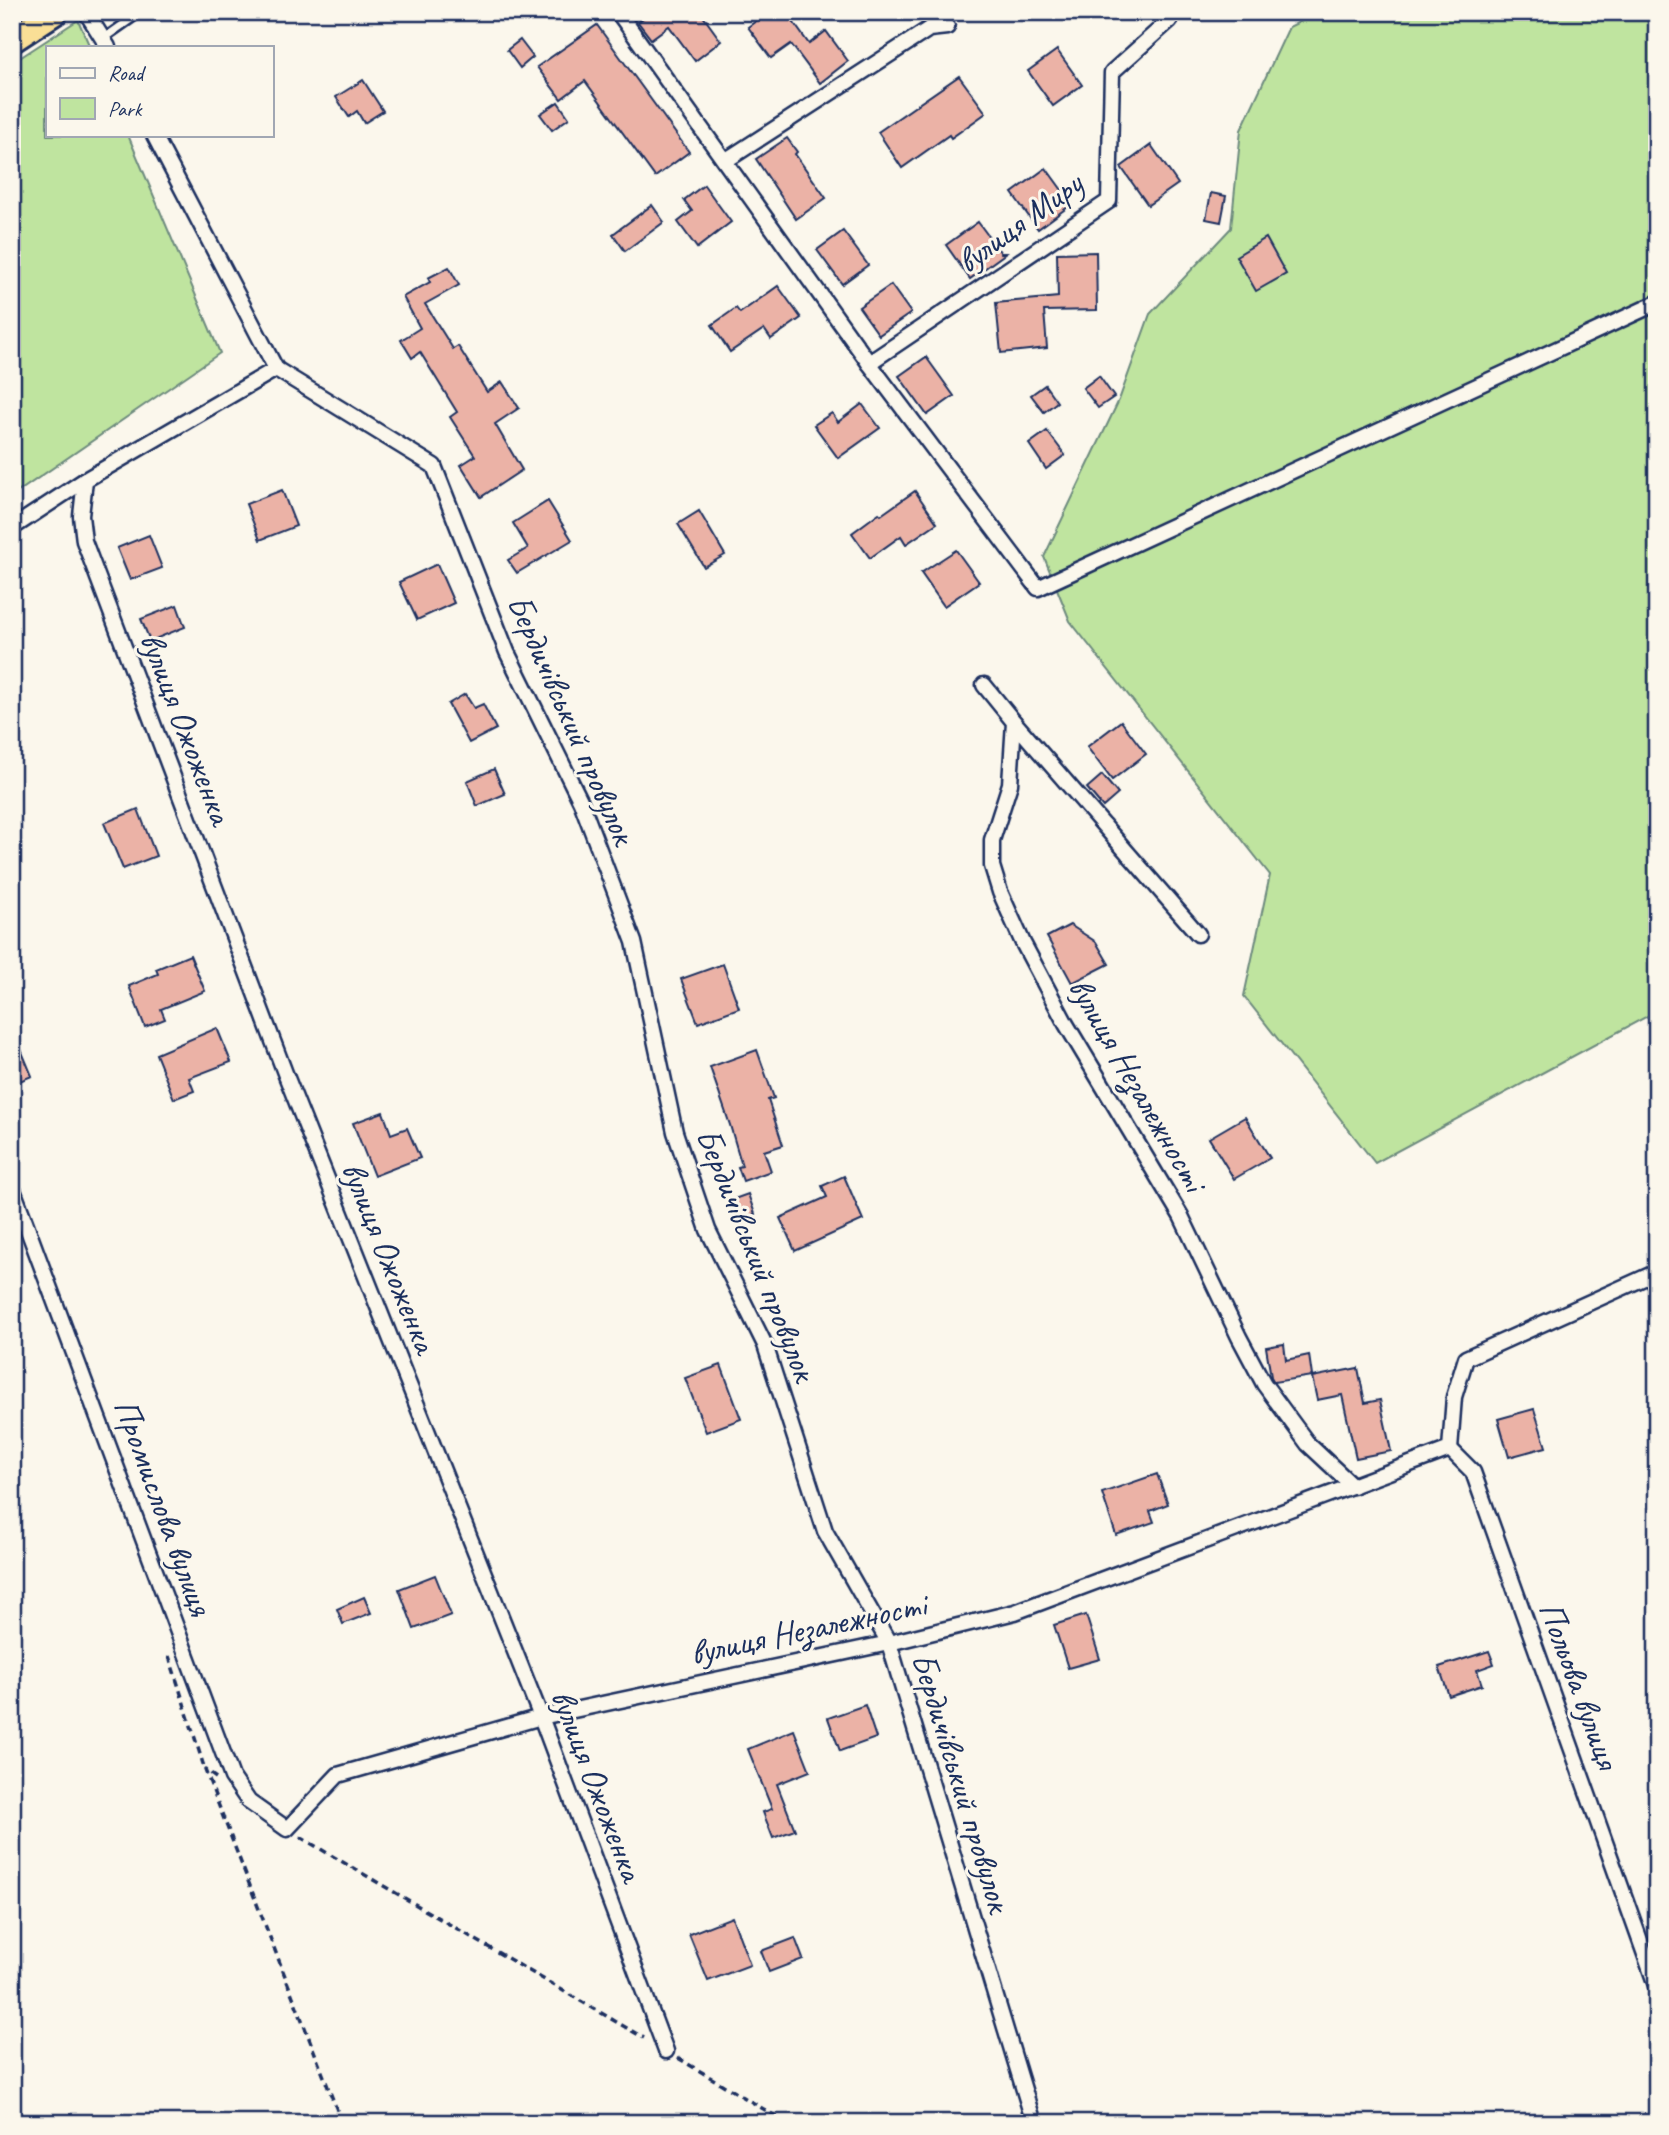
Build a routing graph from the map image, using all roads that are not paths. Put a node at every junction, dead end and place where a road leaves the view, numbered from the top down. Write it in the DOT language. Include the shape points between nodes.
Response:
graph roads {
  1 [pos="55,12"];
  2 [pos="86,12"];
  3 [pos="141,12"];
  4 [pos="618,12"];
  5 [pos="1170,20"];
  6 [pos="947,27"];
  7 [pos="12,40"];
  8 [pos="106,43"];
  9 [pos="155,136"];
  10 [pos="725,161"];
  11 [pos="1657,303"];
  12 [pos="869,363"];
  13 [pos="276,369"];
  14 [pos="85,480"];
  15 [pos="12,528"];
  16 [pos="984,685"];
  17 [pos="1014,722"];
  18 [pos="1198,934"];
  19 [pos="12,1187"];
  20 [pos="1657,1272"];
  21 [pos="1450,1449"];
  22 [pos="1353,1486"];
  23 [pos="889,1643"];
  24 [pos="541,1717"];
  25 [pos="287,1829"];
  26 [pos="1657,1988"];
  27 [pos="666,2051"];
  28 [pos="1034,2123"];
  1 -- 7 [label="highway"];
  2 -- 8 [label="street"];
  3 -- 8 [label="lane"];
  4 -- 10 [label="street"];
  5 -- 12 [label="street, вулиця Миру" via="1112,72 1109,201"];
  6 -- 10 [label="street" via="929,29"];
  9 -- 13 [label="street"];
  10 -- 12 [label="street"];
  11 -- 12 [label="street" via="1038,588"];
  13 -- 14 [label="street"];
  13 -- 23 [label="street, Бердичівський провулок" via="433,466 507,652 581,802 634,942 675,1132 708,1230 765,1345 825,1531"];
  14 -- 15 [label="street"];
  14 -- 24 [label="street, вулиця Ожоженка" via="80,516 84,541 285,1073"];
  16 -- 17 [label="street"];
  17 -- 18 [label="street"];
  17 -- 22 [label="street, вулиця Незалежності" via="1010,784 992,840 992,866 1000,892 1066,1024 1181,1216 1264,1384 1308,1444"];
  19 -- 25 [label="street, Промислова вулиця" via="232,1777 249,1802"];
  20 -- 21 [label="street" via="1466,1357 1454,1397"];
  21 -- 22 [label="street, вулиця Незалежності"];
  21 -- 26 [label="street, Польова вулиця" via="1473,1472"];
  22 -- 23 [label="street, вулиця Незалежності" via="1015,1612"];
  23 -- 24 [label="street, вулиця Незалежності"];
  23 -- 28 [label="street, Бердичівський провулок"];
  24 -- 25 [label="street, вулиця Незалежності" via="338,1774"];
  24 -- 27 [label="street, вулиця Ожоженка"];
}
